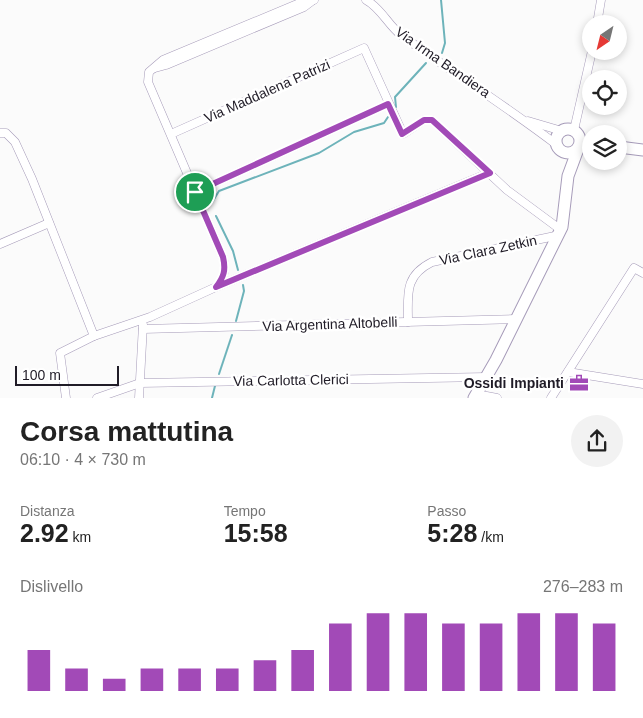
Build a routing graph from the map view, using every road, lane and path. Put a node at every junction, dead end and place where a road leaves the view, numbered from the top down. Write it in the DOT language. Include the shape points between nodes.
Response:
graph roads {
  1 [pos="314,0"];
  2 [pos="366,0"];
  3 [pos="601,0"];
  4 [pos="598,15"];
  5 [pos="589,60"];
  6 [pos="388,104"];
  7 [pos="524,120"];
  8 [pos="568,130"];
  9 [pos="3,133"];
  10 [pos="171,134"];
  11 [pos="582,142"];
  12 [pos="582,145"];
  13 [pos="582,146"];
  14 [pos="560,148"];
  15 [pos="627,148"];
  16 [pos="643,150"];
  17 [pos="490,173"];
  18 [pos="568,176"];
  19 [pos="195,192"];
  20 [pos="564,210"];
  21 [pos="49,223"];
  22 [pos="556,236"];
  23 [pos="0,244"];
  24 [pos="643,273"];
  25 [pos="216,287"];
  26 [pos="144,319"];
  27 [pos="516,319"];
  28 [pos="408,322"];
  29 [pos="143,329"];
  30 [pos="94,336"];
  31 [pos="568,372"];
  32 [pos="486,377"];
  33 [pos="140,383"];
  34 [pos="643,384"];
  35 [pos="475,396"];
  36 [pos="66,398"];
  37 [pos="98,398"];
  38 [pos="139,398"];
  39 [pos="497,398"];
  40 [pos="551,398"];
  1 -- 10 [label="street" via="304,7 153,68 148,82"];
  2 -- 7 [label="street, Via Irma Bandiera" via="400,34"];
  3 -- 4 [label="street"];
  5 -- 8 [label="street"];
  6 -- 10 [label="street, Via Maddalena Patrizi" via="364,48"];
  6 -- 17 [label="street" via="402,134 424,120 432,120"];
  6 -- 19 [label="street"];
  7 -- 8 [label="street, Via Irma Bandiera"];
  7 -- 14 [label="street, Via Irma Bandiera"];
  8 -- 11 [label="street" via="579,135"];
  8 -- 14 [label="street" via="557,137"];
  9 -- 21 [label="street" via="15,142"];
  10 -- 19 [label="street"];
  12 -- 14 [label="street" via="571,153"];
  13 -- 18 [label="street"];
  14 -- 18 [label="street"];
  15 -- 16 [label="street"];
  17 -- 22 [label="street"];
  17 -- 25 [label="street"];
  18 -- 20 [label="street"];
  19 -- 25 [label="street" via="226,268"];
  20 -- 22 [label="street"];
  20 -- 22 [label="street" via="562,227"];
  21 -- 23 [label="street"];
  21 -- 30 [label="street"];
  22 -- 27 [label="street"];
  22 -- 28 [label="street, Via Clara Zetkin" via="432,262 422,267 409,288"];
  24 -- 31 [label="street" via="634,268"];
  25 -- 26 [label="street"];
  26 -- 29 [label="street"];
  26 -- 30 [label="street"];
  27 -- 28 [label="street, Via Argentina Altobelli"];
  27 -- 32 [label="street"];
  28 -- 29 [label="street, Via Argentina Altobelli"];
  29 -- 33 [label="street"];
  30 -- 36 [label="street" via="60,352"];
  31 -- 34 [label="street"];
  31 -- 40 [label="street"];
  32 -- 33 [label="street, Via Carlotta Clerici"];
  32 -- 35 [label="street"];
  33 -- 37 [label="street, Via Carlotta Clerici"];
  33 -- 38 [label="street"];
  35 -- 39 [label="street"];
}
